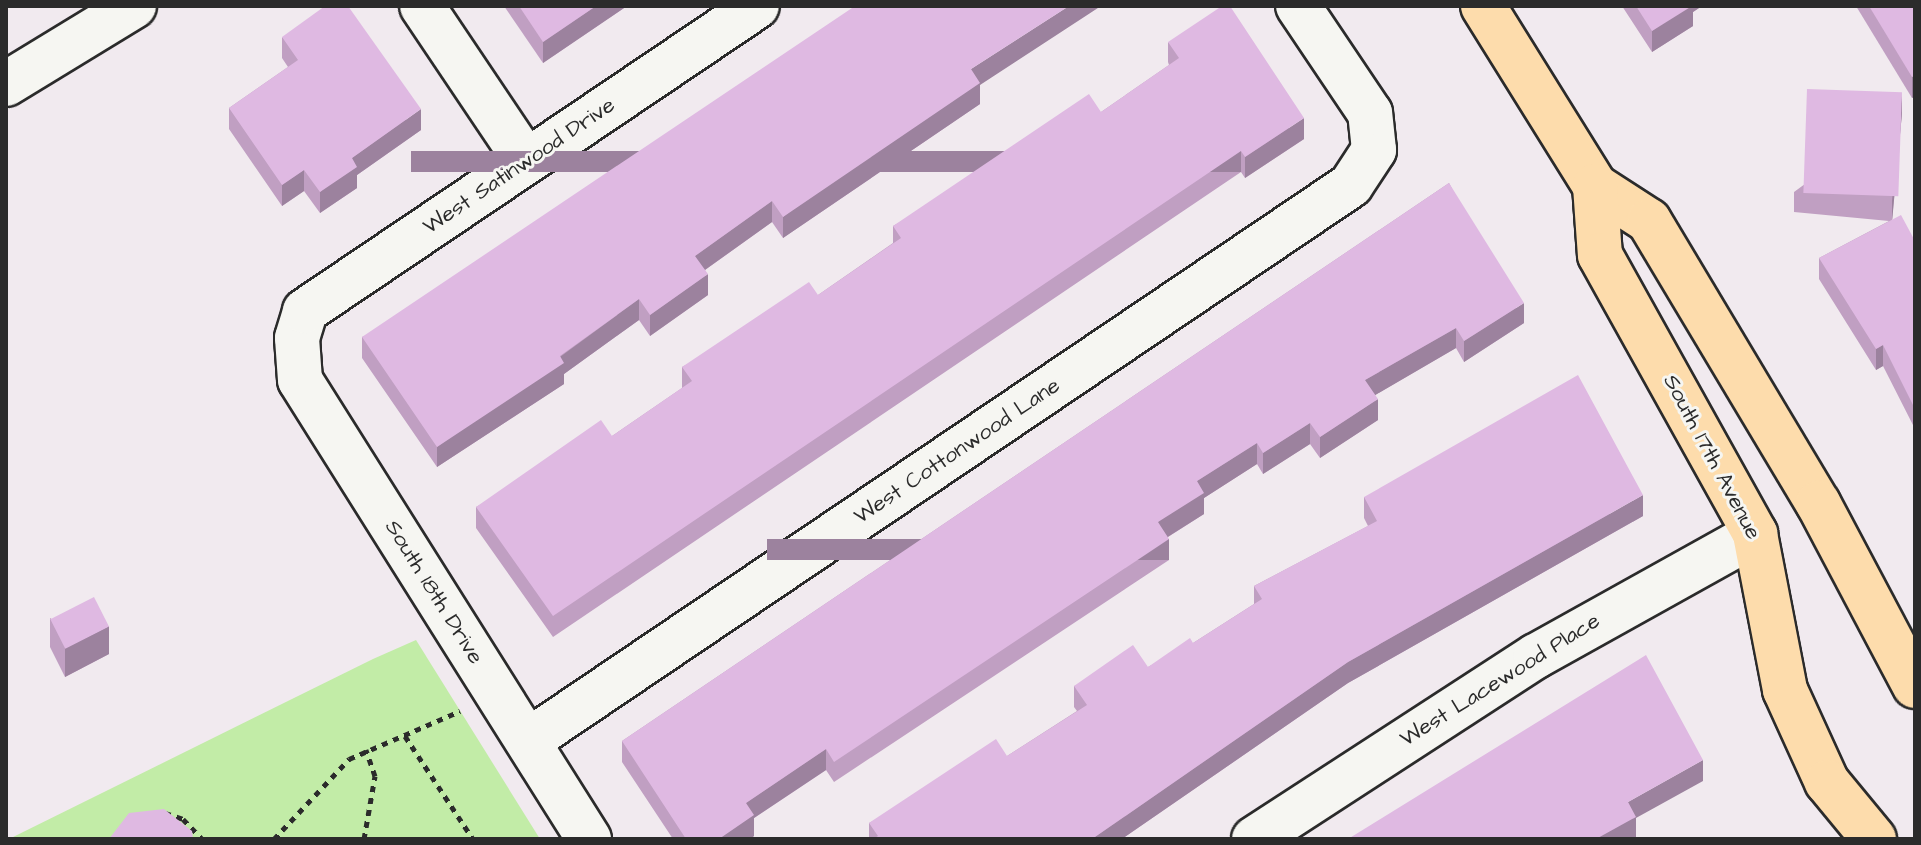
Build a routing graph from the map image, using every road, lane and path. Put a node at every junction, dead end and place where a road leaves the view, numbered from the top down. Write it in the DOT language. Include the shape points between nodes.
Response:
graph roads {
  1 [pos="134,6"];
  2 [pos="422,6"];
  3 [pos="757,6"];
  4 [pos="1298,6"];
  5 [pos="1483,6"];
  6 [pos="6,84"];
  7 [pos="526,161"];
  8 [pos="1595,186"];
  9 [pos="297,338"];
  10 [pos="1755,534"];
  11 [pos="1915,686"];
  12 [pos="495,689"];
  13 [pos="405,736"];
  14 [pos="528,741"];
  15 [pos="366,750"];
  16 [pos="1827,782"];
  17 [pos="152,813"];
  18 [pos="202,839"];
  19 [pos="274,839"];
  20 [pos="364,839"];
  21 [pos="473,839"];
  22 [pos="589,839"];
  23 [pos="1254,839"];
  24 [pos="1837,839"];
  25 [pos="1874,839"];
  1 -- 6 [label="street"];
  2 -- 7 [label="street"];
  3 -- 7 [label="street, West Satinwood Drive"];
  4 -- 14 [label="street, West Cottonwood Lane" via="1370,113 1374,150 1351,185"];
  5 -- 8 [label="main road, South 17th Avenue"];
  7 -- 9 [label="street, West Satinwood Drive" via="305,311"];
  8 -- 10 [label="main road, South 17th Avenue" via="1600,255"];
  8 -- 11 [label="main road, South 17th Avenue" via="1649,221 1818,503"];
  9 -- 12 [label="street, South 18th Drive" via="300,380"];
  10 -- 16 [label="main road, South 17th Avenue" via="1785,690"];
  10 -- 23 [label="street, West Lacewood Place" via="1536,656"];
  12 -- 13 [label="path"];
  12 -- 14 [label="street, South 18th Drive"];
  13 -- 15 [label="path"];
  13 -- 21 [label="path"];
  14 -- 22 [label="street, South 18th Drive"];
  15 -- 19 [label="path" via="331,775"];
  15 -- 20 [label="path" via="375,776"];
  16 -- 24 [label="main road"];
  16 -- 25 [label="main road"];
  17 -- 18 [label="path" via="183,819"];
}
